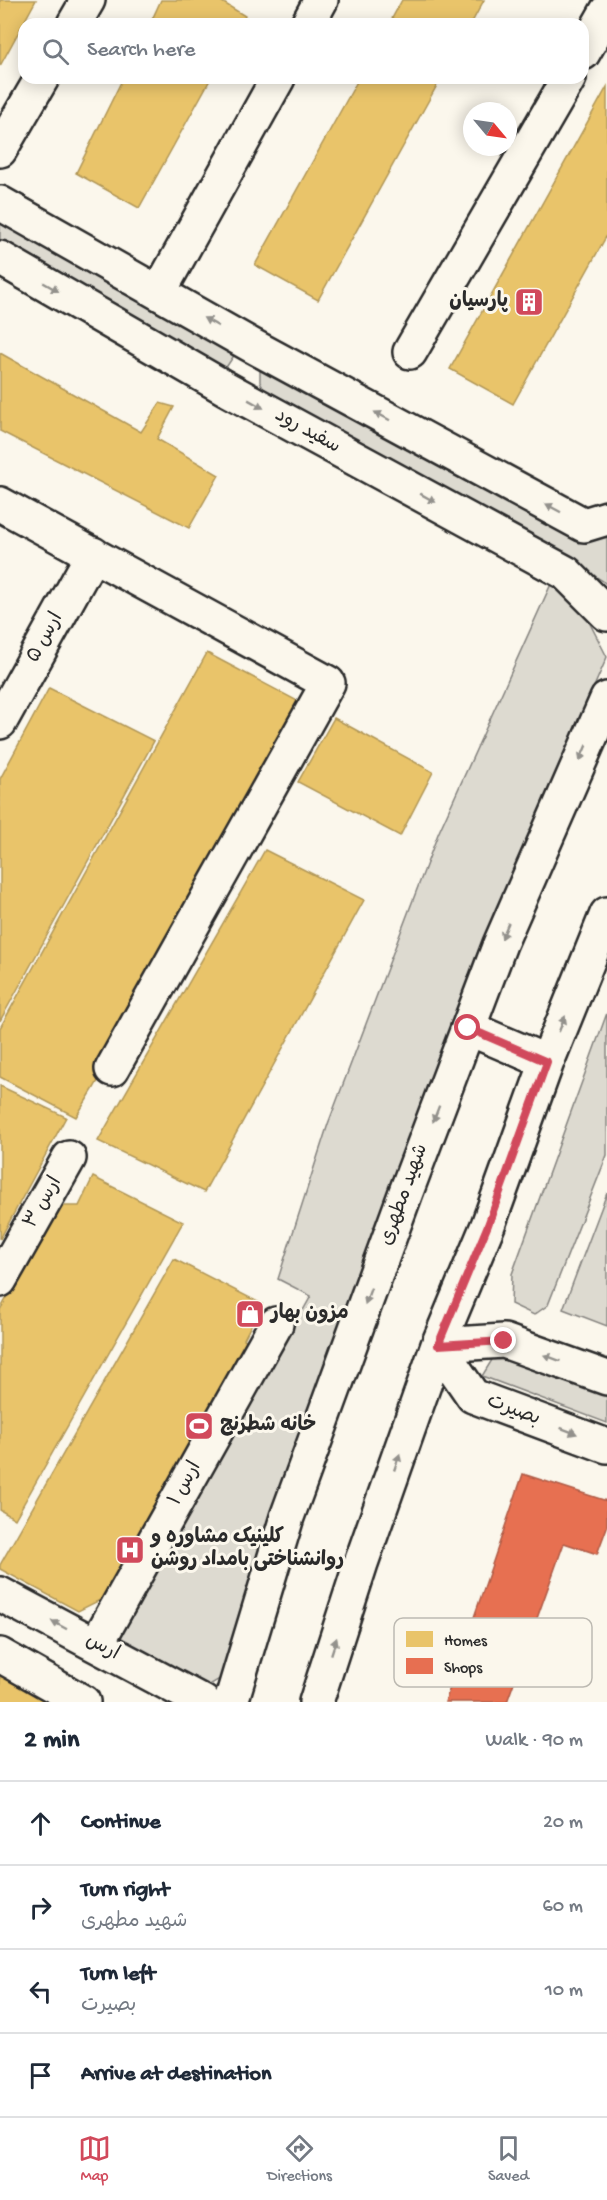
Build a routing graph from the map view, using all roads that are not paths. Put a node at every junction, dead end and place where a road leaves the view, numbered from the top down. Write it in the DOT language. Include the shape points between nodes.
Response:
graph roads {
  1 [pos="88,0"];
  2 [pos="321,0"];
  3 [pos="607,11"];
  4 [pos="78,18"];
  5 [pos="311,18"];
  6 [pos="589,42"];
  7 [pos="38,84"];
  8 [pos="275,84"];
  9 [pos="565,84"];
  10 [pos="0,150"];
  11 [pos="0,204"];
  12 [pos="0,258"];
  13 [pos="159,291"];
  14 [pos="251,345"];
  15 [pos="410,352"];
  16 [pos="227,388"];
  17 [pos="0,504"];
  18 [pos="607,518"];
  19 [pos="93,554"];
  20 [pos="607,614"];
  21 [pos="607,699"];
  22 [pos="0,722"];
  23 [pos="607,915"];
  24 [pos="468,1028"];
  25 [pos="547,1062"];
  26 [pos="112,1069"];
  27 [pos="69,1158"];
  28 [pos="0,1280"];
  29 [pos="276,1324"];
  30 [pos="438,1345"];
  31 [pos="607,1378"];
  32 [pos="607,1446"];
  33 [pos="0,1594"];
  34 [pos="96,1645"];
  35 [pos="0,1655"];
  36 [pos="162,1690"];
  37 [pos="84,1702"];
  38 [pos="203,1702"];
  39 [pos="231,1702"];
  40 [pos="316,1702"];
  1 -- 4 [label="main road"];
  2 -- 5 [label="main road"];
  3 -- 6 [label="main road"];
  7 -- 10 [label="main road"];
  8 -- 13 [label="main road"];
  9 -- 15 [label="main road"];
  11 -- 13 [label="main road"];
  12 -- 16 [label="main road, سفید رود, one-way"];
  14 -- 13 [label="main road, one-way"];
  14 -- 16 [label="main road"];
  18 -- 14 [label="main road, one-way" via="584,525"];
  16 -- 20 [label="main road, سفید رود, one-way" via="566,573"];
  17 -- 19 [label="main road"];
  19 -- 22 [label="main road, ارس ۵"];
  19 -- 26 [label="main road" via="328,684"];
  21 -- 24 [label="main road, شهید مطهری, one-way" via="500,944"];
  25 -- 23 [label="main road, one-way"];
  24 -- 25 [label="main road"];
  24 -- 39 [label="main road, شهید مطهری, one-way" via="287,1517"];
  25 -- 30 [label="main road" via="488,1225"];
  27 -- 28 [label="main road, ارس ۳"];
  29 -- 34 [label="main road, ارس ۱"];
  31 -- 30 [label="main road, one-way" via="504,1341"];
  30 -- 32 [label="main road, بصیرت, one-way" via="473,1396"];
  40 -- 30 [label="main road, one-way"];
  34 -- 33 [label="main road, ارس, one-way"];
  34 -- 36 [label="main road, ارس"];
  35 -- 37 [label="main road"];
  36 -- 38 [label="main road, ارس"];
}
